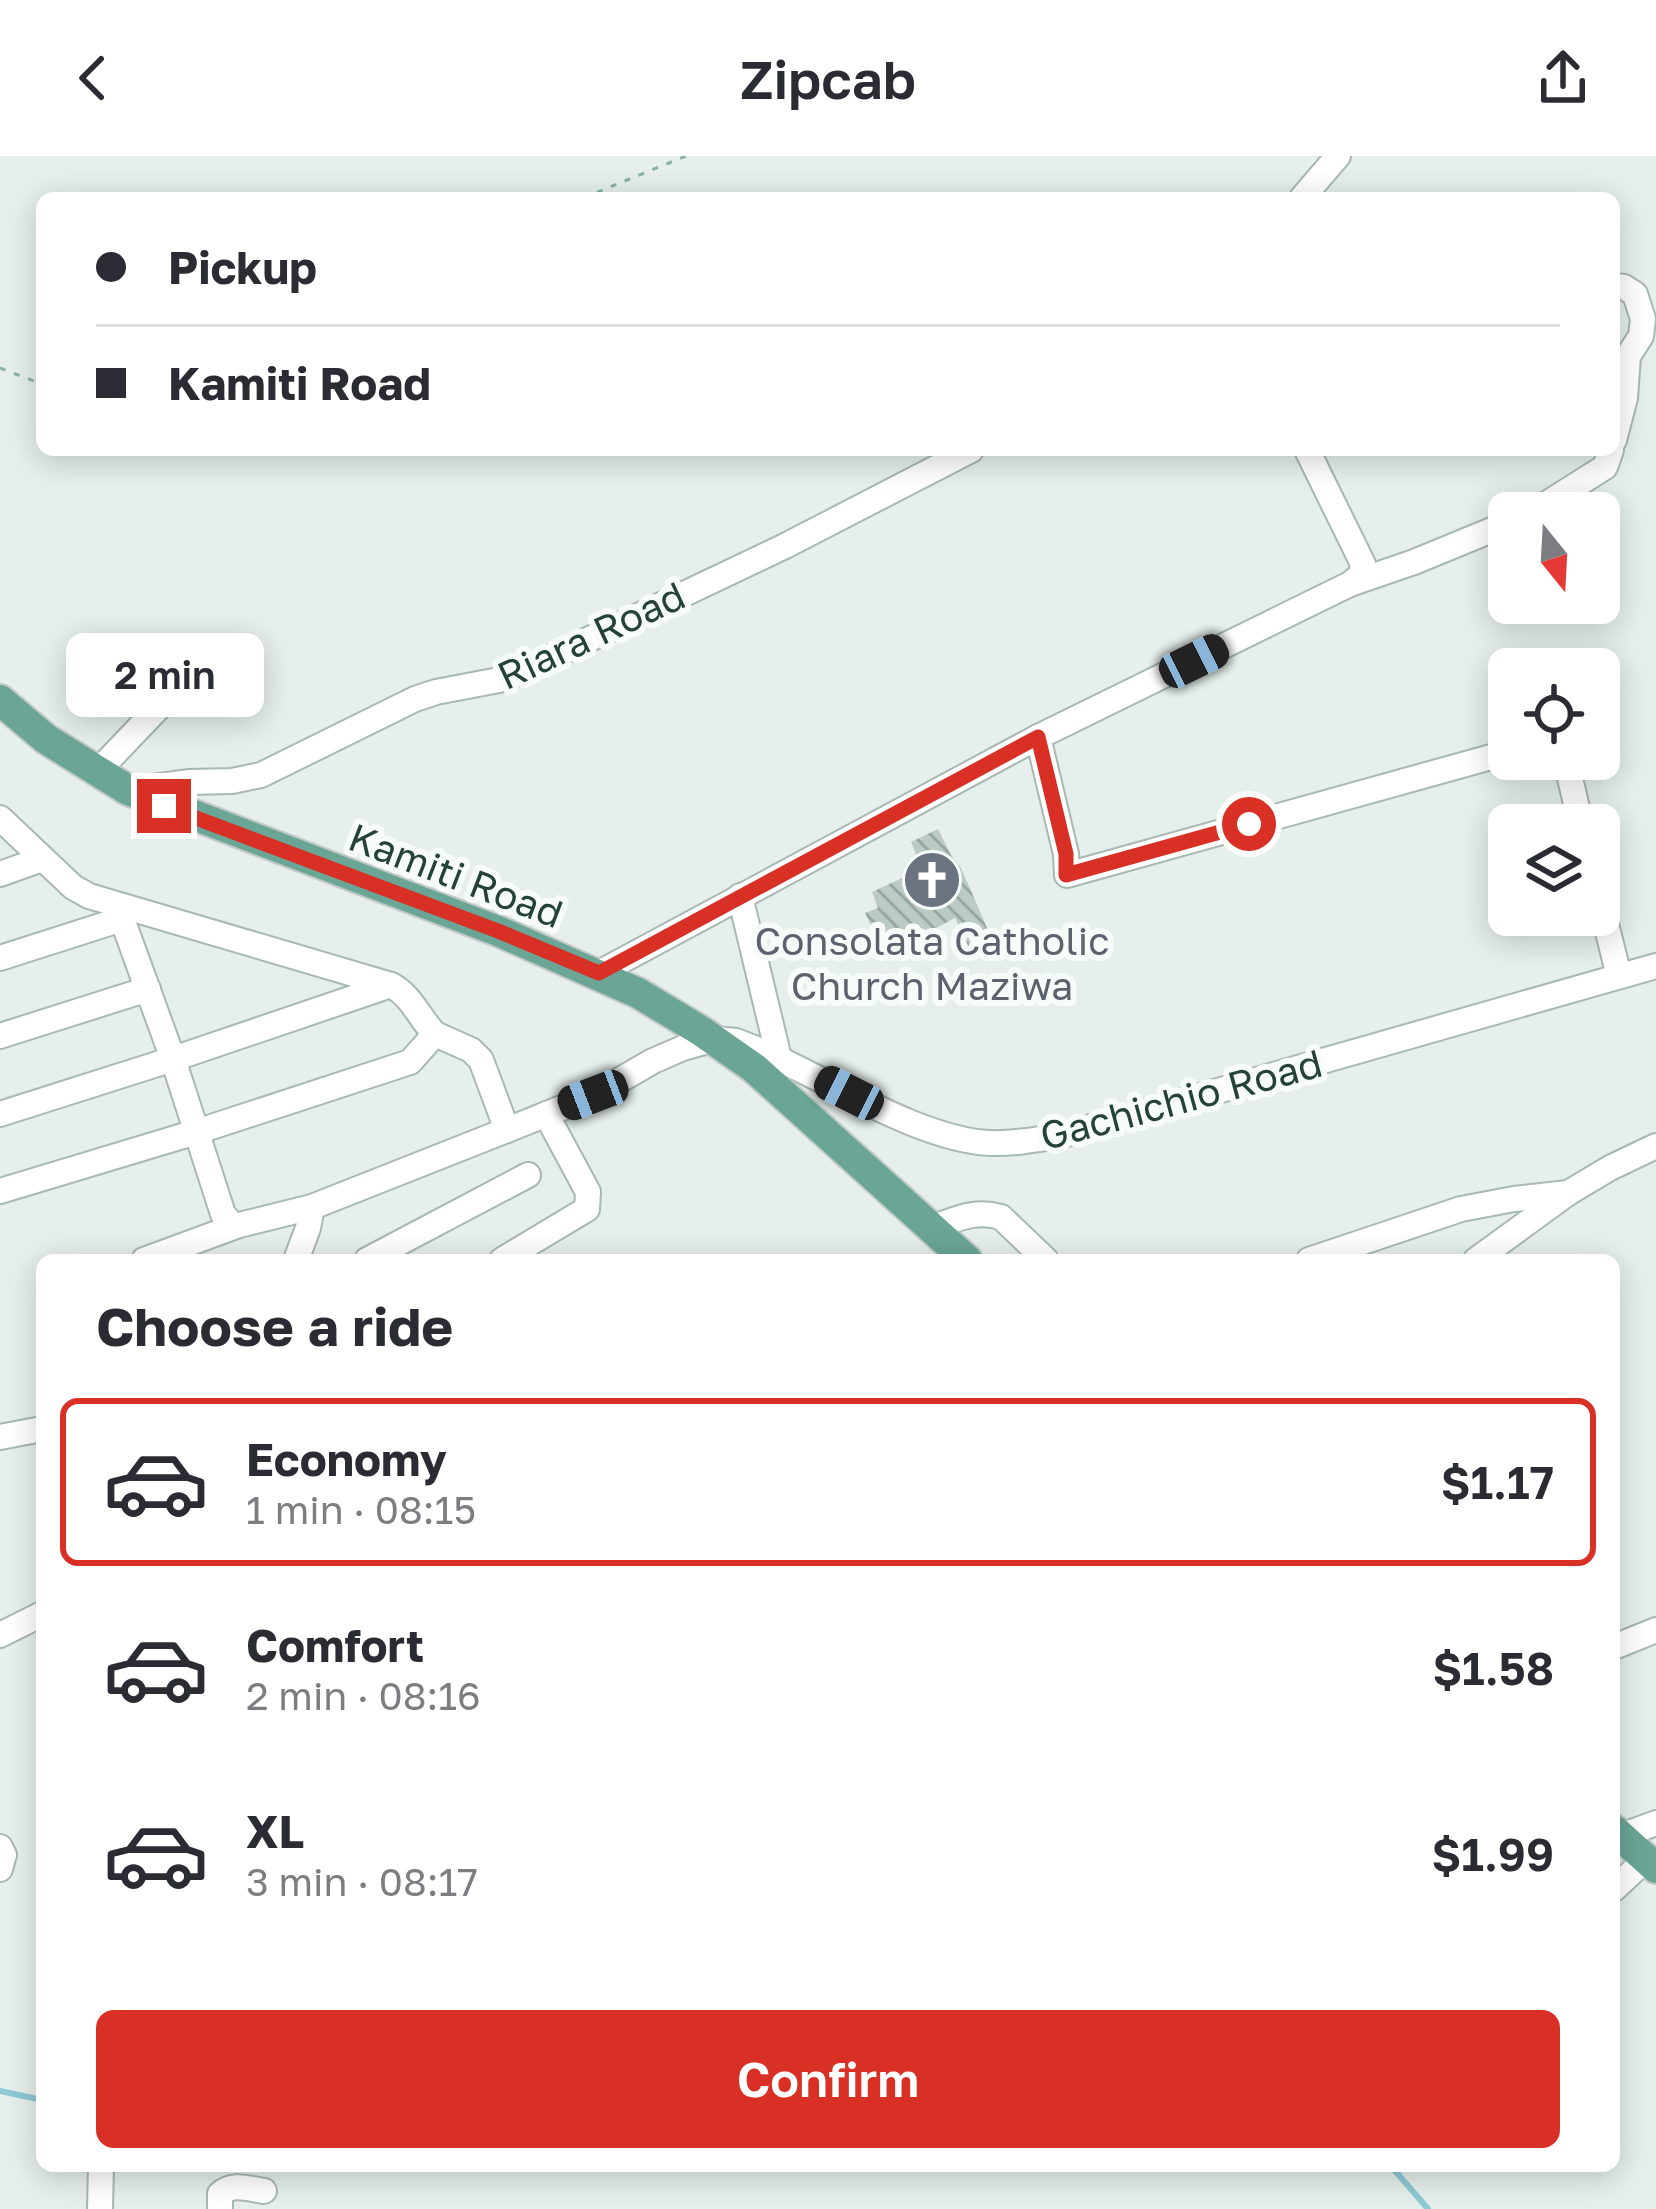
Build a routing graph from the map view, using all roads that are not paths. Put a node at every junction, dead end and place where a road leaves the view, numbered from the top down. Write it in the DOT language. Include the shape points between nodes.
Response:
graph roads {
  1 [pos="1338,156"];
  2 [pos="1306,192"];
  3 [pos="1620,286"];
  4 [pos="1621,351"];
  5 [pos="1620,417"];
  6 [pos="959,456"];
  7 [pos="1310,456"];
  8 [pos="1609,456"];
  9 [pos="1565,492"];
  10 [pos="1488,532"];
  11 [pos="1349,584"];
  12 [pos="163,673"];
  13 [pos="0,700"];
  14 [pos="1038,737"];
  15 [pos="1488,758"];
  16 [pos="98,772"];
  17 [pos="128,790"];
  18 [pos="0,818"];
  19 [pos="42,859"];
  20 [pos="0,874"];
  21 [pos="740,896"];
  22 [pos="120,912"];
  23 [pos="1609,936"];
  24 [pos="0,958"];
  25 [pos="1656,966"];
  26 [pos="599,973"];
  27 [pos="1619,976"];
  28 [pos="392,985"];
  29 [pos="148,989"];
  30 [pos="436,1034"];
  31 [pos="0,1036"];
  32 [pos="715,1040"];
  33 [pos="779,1058"];
  34 [pos="173,1060"];
  35 [pos="0,1114"];
  36 [pos="546,1114"];
  37 [pos="507,1130"];
  38 [pos="196,1132"];
  39 [pos="1656,1146"];
  40 [pos="528,1175"];
  41 [pos="0,1191"];
  42 [pos="1568,1193"];
  43 [pos="312,1207"];
  44 [pos="239,1225"];
  45 [pos="930,1228"];
  46 [pos="160,1254"];
  47 [pos="298,1254"];
  48 [pos="378,1254"];
  49 [pos="512,1254"];
  50 [pos="960,1254"];
  51 [pos="1040,1254"];
  52 [pos="1328,1254"];
  53 [pos="1484,1254"];
  54 [pos="36,1430"];
  55 [pos="0,1437"];
  56 [pos="36,1616"];
  57 [pos="1656,1630"];
  58 [pos="0,1635"];
  59 [pos="1620,1645"];
  60 [pos="1656,1823"];
  61 [pos="1620,1832"];
  62 [pos="1620,1836"];
  63 [pos="0,1847"];
  64 [pos="1651,1863"];
  65 [pos="0,1870"];
  66 [pos="1620,1885"];
  67 [pos="101,2172"];
  68 [pos="264,2191"];
  69 [pos="100,2209"];
  70 [pos="220,2209"];
  1 -- 2 [label="street"];
  3 -- 4 [label="street" via="1635,294 1643,319 1641,336"];
  4 -- 5 [label="street"];
  6 -- 17 [label="street, Riara Road" via="499,680 416,699 261,776"];
  7 -- 11 [label="street" via="1363,565"];
  8 -- 9 [label="street"];
  10 -- 11 [label="street"];
  11 -- 14 [label="street"];
  12 -- 16 [label="street" via="159,706"];
  13 -- 16 [label="main road, Kamiti Road"];
  14 -- 15 [label="street" via="1066,875"];
  14 -- 21 [label="street"];
  16 -- 17 [label="main road, Kamiti Road"];
  17 -- 26 [label="main road, Kamiti Road"];
  18 -- 19 [label="street"];
  19 -- 20 [label="street"];
  19 -- 22 [label="street"];
  21 -- 26 [label="street"];
  21 -- 33 [label="street"];
  22 -- 24 [label="street"];
  22 -- 28 [label="street"];
  22 -- 29 [label="street"];
  23 -- 27 [label="street"];
  25 -- 27 [label="street, Gachichio Road"];
  26 -- 32 [label="main road, Kamiti Road"];
  27 -- 33 [label="street, Gachichio Road" via="1023,1142 934,1132"];
  28 -- 30 [label="street"];
  28 -- 34 [label="street"];
  29 -- 31 [label="street"];
  29 -- 34 [label="street"];
  30 -- 37 [label="street" via="481,1060"];
  30 -- 38 [label="street" via="410,1062"];
  32 -- 33 [label="street, Gachichio Road"];
  32 -- 36 [label="street" via="668,1054"];
  32 -- 45 [label="main road, Kamiti Road"];
  34 -- 35 [label="street"];
  34 -- 38 [label="street"];
  36 -- 37 [label="street"];
  36 -- 49 [label="street" via="588,1192 587,1209"];
  37 -- 43 [label="street"];
  38 -- 41 [label="street"];
  38 -- 44 [label="street" via="223,1214"];
  39 -- 42 [label="street"];
  40 -- 48 [label="street"];
  42 -- 52 [label="street" via="1461,1209"];
  42 -- 53 [label="street"];
  43 -- 44 [label="street"];
  43 -- 47 [label="street"];
  44 -- 46 [label="street"];
  45 -- 50 [label="main road, Kamiti Road"];
  45 -- 51 [label="street" via="991,1214"];
  54 -- 55 [label="street"];
  56 -- 58 [label="street"];
  57 -- 59 [label="street"];
  60 -- 61 [label="street"];
  62 -- 64 [label="main road"];
  63 -- 65 [label="street"];
  64 -- 66 [label="street"];
  67 -- 69 [label="street"];
  68 -- 70 [label="street" via="225,2188"];
}
